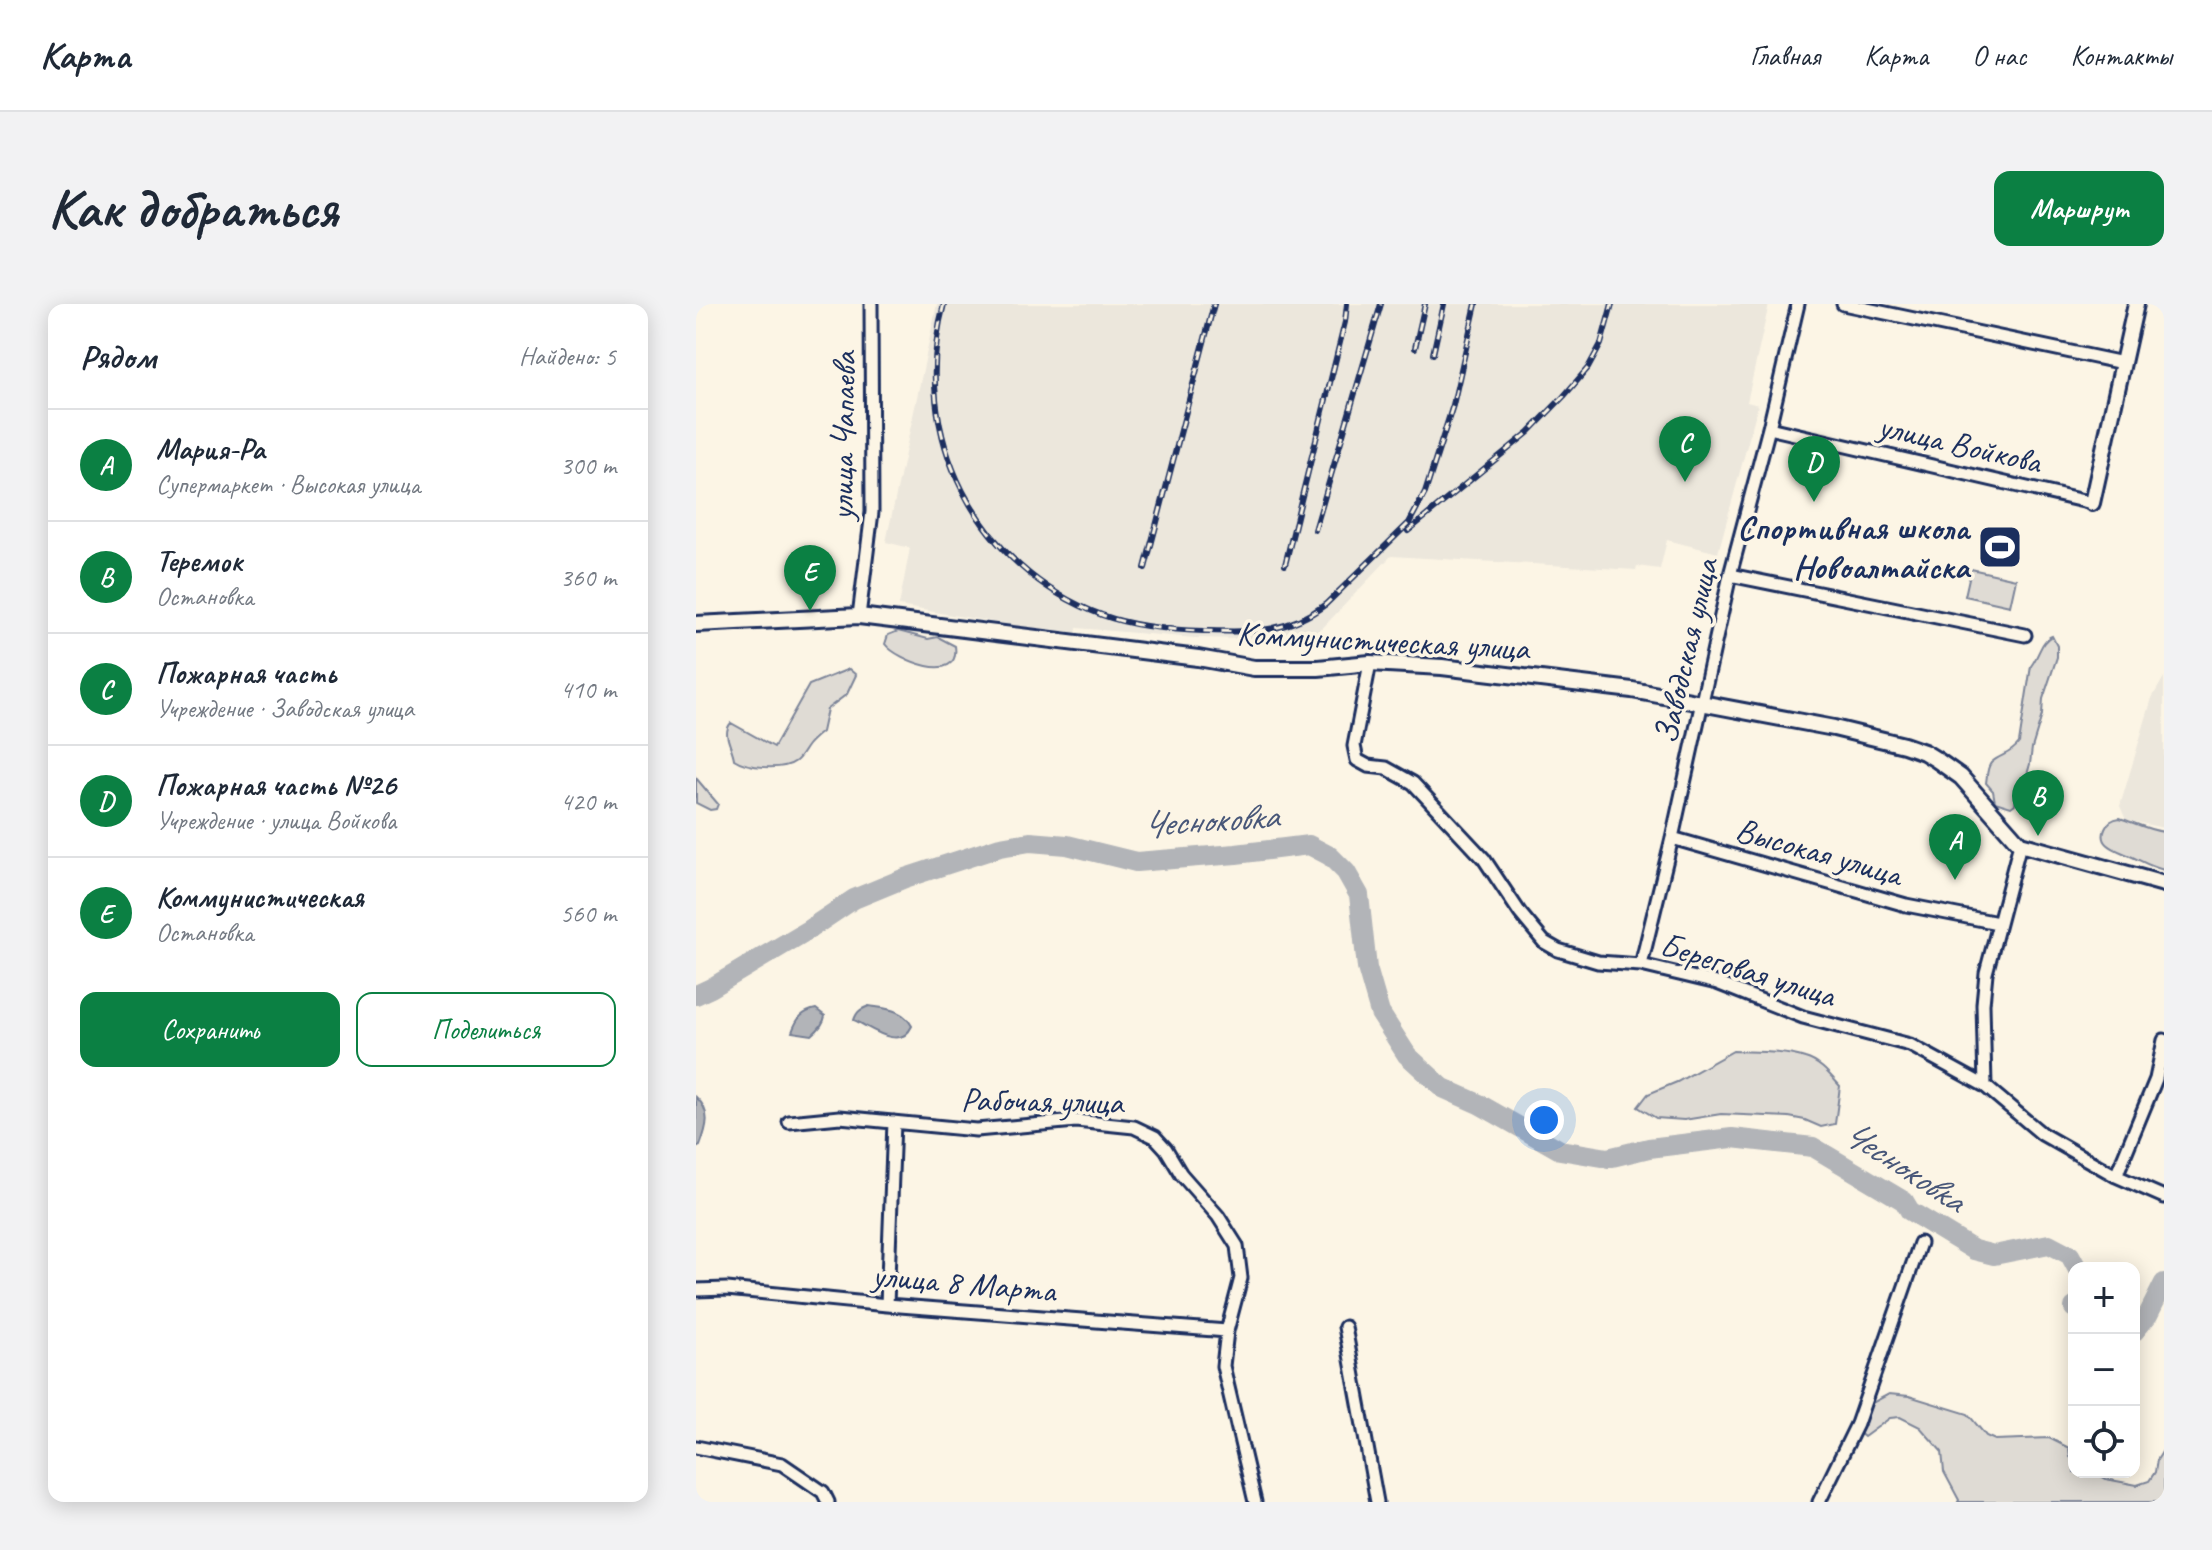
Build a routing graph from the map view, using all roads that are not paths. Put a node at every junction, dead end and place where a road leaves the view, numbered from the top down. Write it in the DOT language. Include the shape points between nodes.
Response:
graph roads {
  1 [pos="871,304"];
  2 [pos="1798,304"];
  3 [pos="1843,304"];
  4 [pos="2136,304"];
  5 [pos="2123,363"];
  6 [pos="1769,428"];
  7 [pos="2092,503"];
  8 [pos="1730,575"];
  9 [pos="859,616"];
  10 [pos="696,624"];
  11 [pos="2025,635"];
  12 [pos="1370,663"];
  13 [pos="1701,702"];
  14 [pos="1672,838"];
  15 [pos="2020,844"];
  16 [pos="2164,884"];
  17 [pos="1998,923"];
  18 [pos="1641,965"];
  19 [pos="2164,1040"];
  20 [pos="1985,1086"];
  21 [pos="789,1122"];
  22 [pos="894,1122"];
  23 [pos="2116,1176"];
  24 [pos="2164,1197"];
  25 [pos="1920,1243"];
  26 [pos="696,1290"];
  27 [pos="887,1305"];
  28 [pos="1345,1327"];
  29 [pos="1227,1331"];
  30 [pos="696,1447"];
  31 [pos="828,1502"];
  32 [pos="1255,1502"];
  33 [pos="1377,1502"];
  34 [pos="1819,1502"];
  1 -- 9 [label="street, улица Чапаева" via="872,512"];
  2 -- 6 [label="street, Заводская улица"];
  3 -- 5 [label="street"];
  4 -- 5 [label="street"];
  5 -- 7 [label="street"];
  6 -- 7 [label="street, улица Войкова"];
  6 -- 8 [label="street, Заводская улица"];
  8 -- 11 [label="street"];
  8 -- 13 [label="street, Заводская улица"];
  9 -- 10 [label="street, Коммунистическая улица"];
  9 -- 12 [label="street, Коммунистическая улица" via="1254,668"];
  12 -- 13 [label="street, Коммунистическая улица" via="1493,672"];
  12 -- 18 [label="street, Береговая улица" via="1354,746 1357,760 1413,783 1484,859 1544,942 1598,962"];
  13 -- 14 [label="street, Заводская улица"];
  13 -- 15 [label="street, Коммунистическая улица" via="1924,752 1961,777"];
  14 -- 17 [label="street, Высокая улица" via="1906,905"];
  14 -- 18 [label="street, Заводская улица"];
  15 -- 16 [label="street"];
  15 -- 17 [label="street"];
  17 -- 20 [label="street" via="1983,1004"];
  18 -- 20 [label="street, Береговая улица" via="1717,983 1803,1017 1910,1045"];
  19 -- 23 [label="street" via="2156,1079"];
  20 -- 23 [label="street, Береговая улица" via="2042,1134"];
  21 -- 22 [label="street, Рабочая улица" via="840,1117"];
  22 -- 27 [label="street"];
  22 -- 29 [label="street, Рабочая улица" via="976,1130 1076,1121 1134,1127 1155,1137 1237,1246 1241,1278"];
  23 -- 24 [label="street, Береговая улица"];
  25 -- 34 [label="street" via="1857,1424"];
  26 -- 27 [label="street, улица 8 Марта"];
  27 -- 29 [label="street, улица 8 Марта"];
  28 -- 33 [label="street"];
  29 -- 32 [label="street, Рабочая улица" via="1223,1366"];
  30 -- 31 [label="street" via="782,1464 823,1492"];
}
